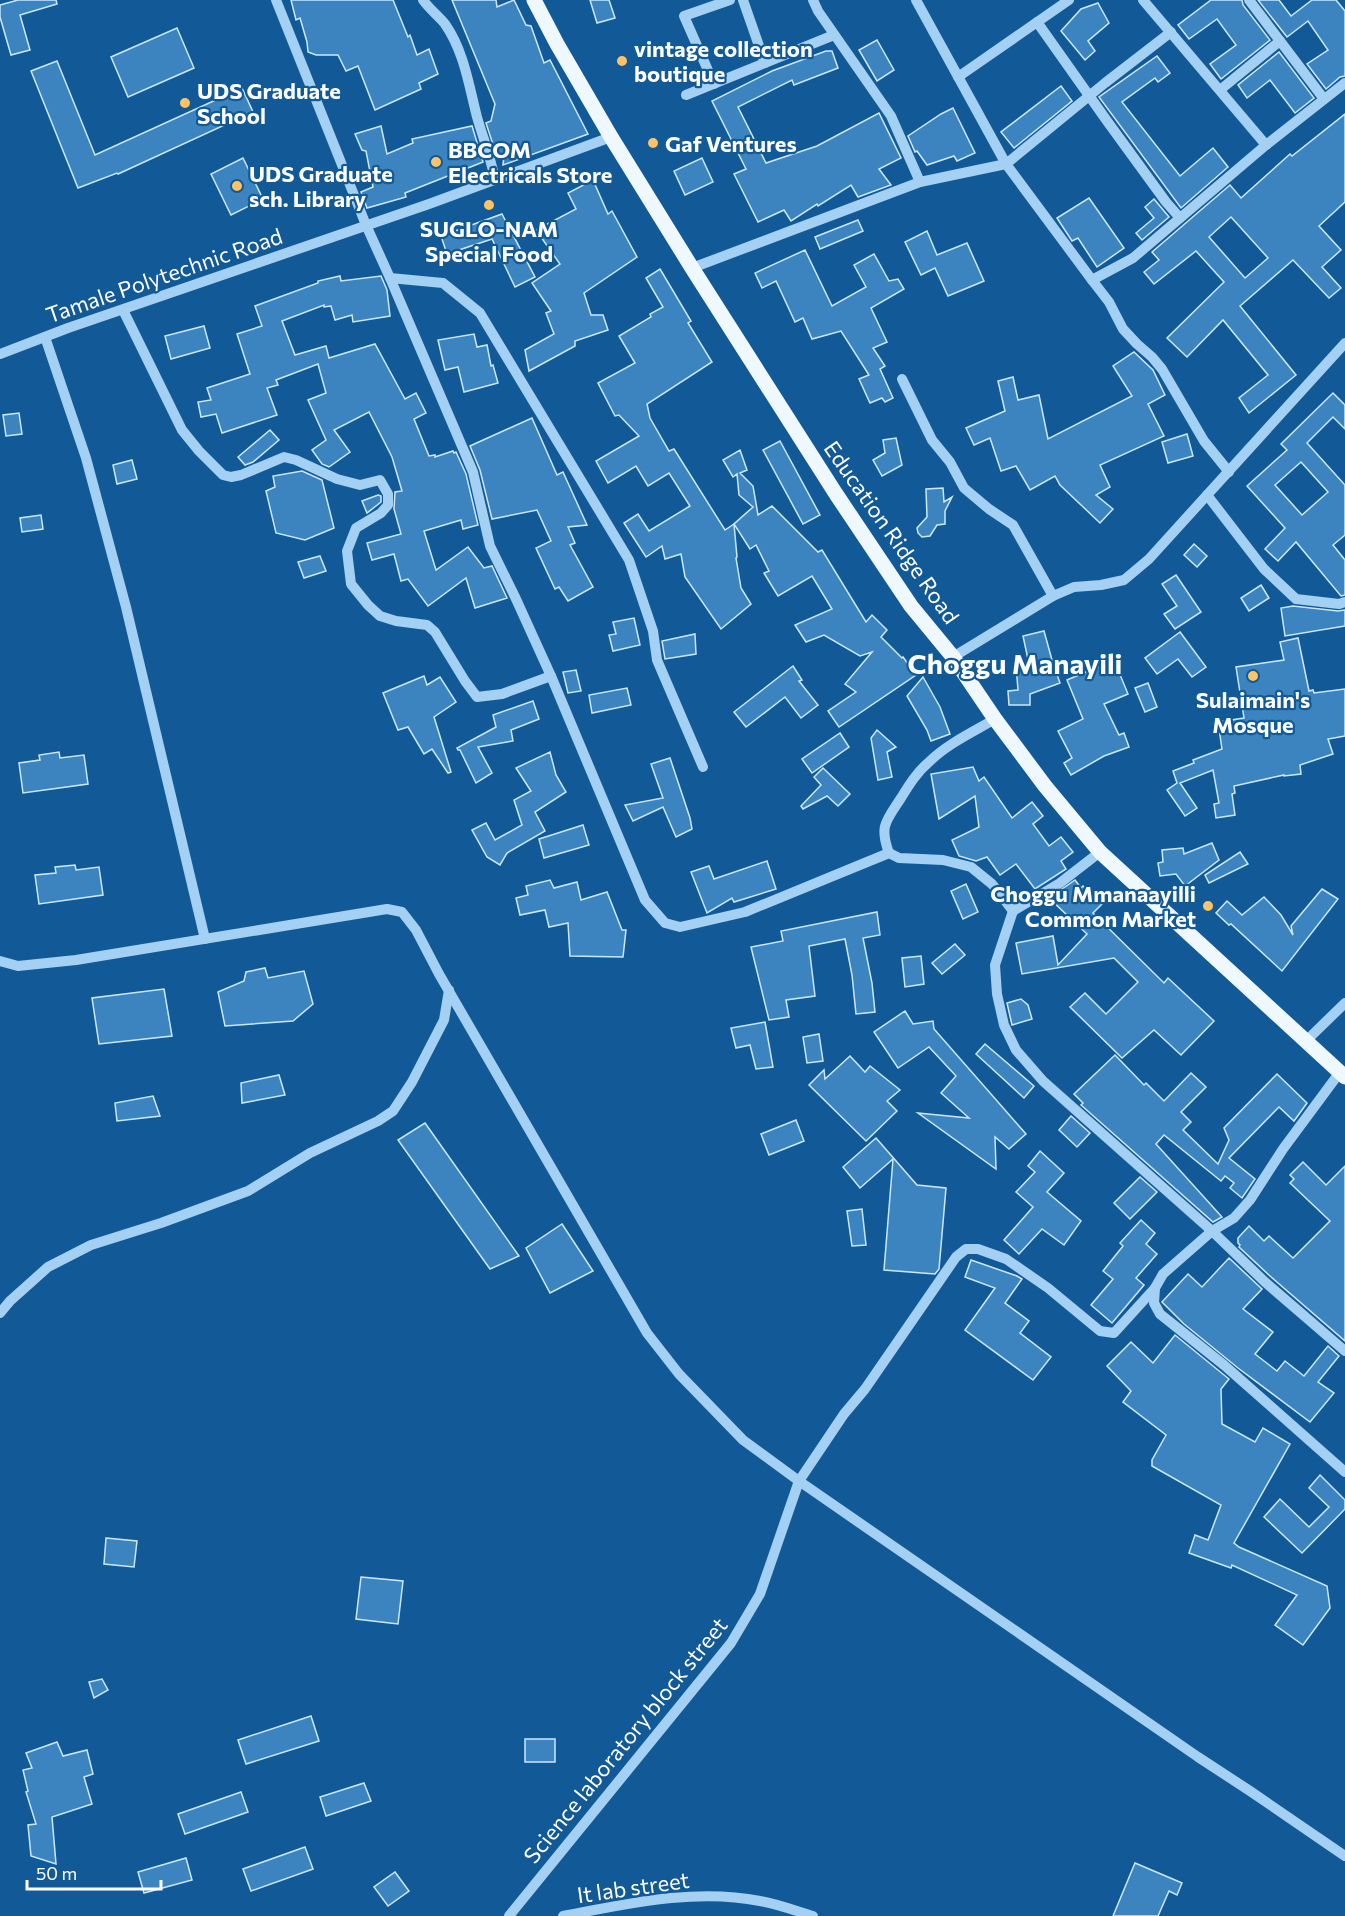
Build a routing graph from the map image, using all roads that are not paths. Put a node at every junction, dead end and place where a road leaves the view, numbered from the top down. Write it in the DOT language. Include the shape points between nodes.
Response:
graph roads {
  1 [pos="276,0"];
  2 [pos="423,0"];
  3 [pos="534,0"];
  4 [pos="729,0"];
  5 [pos="743,0"];
  6 [pos="813,0"];
  7 [pos="916,0"];
  8 [pos="1070,0"];
  9 [pos="1143,0"];
  10 [pos="1249,0"];
  11 [pos="1037,22"];
  12 [pos="1171,32"];
  13 [pos="834,35"];
  14 [pos="1280,41"];
  15 [pos="765,63"];
  16 [pos="958,77"];
  17 [pos="1345,83"];
  18 [pos="714,84"];
  19 [pos="1220,90"];
  20 [pos="686,96"];
  21 [pos="1089,96"];
  22 [pos="1324,99"];
  23 [pos="612,136"];
  24 [pos="1266,146"];
  25 [pos="1006,164"];
  26 [pos="495,180"];
  27 [pos="920,182"];
  28 [pos="1180,218"];
  29 [pos="366,225"];
  30 [pos="692,268"];
  31 [pos="390,278"];
  32 [pos="1092,280"];
  33 [pos="123,310"];
  34 [pos="45,337"];
  35 [pos="1345,343"];
  36 [pos="0,354"];
  37 [pos="902,379"];
  38 [pos="1229,472"];
  39 [pos="1207,495"];
  40 [pos="1053,596"];
  41 [pos="1345,602"];
  42 [pos="952,657"];
  43 [pos="551,676"];
  44 [pos="994,719"];
  45 [pos="703,767"];
  46 [pos="1100,852"];
  47 [pos="889,853"];
  48 [pos="1013,910"];
  49 [pos="205,939"];
  50 [pos="0,961"];
  51 [pos="449,990"];
  52 [pos="1345,1003"];
  53 [pos="1307,1040"];
  54 [pos="1342,1074"];
  55 [pos="1212,1230"];
  56 [pos="1155,1288"];
  57 [pos="0,1313"];
  58 [pos="1345,1351"];
  59 [pos="1345,1472"];
  60 [pos="799,1481"];
  61 [pos="1345,1856"];
  62 [pos="509,1916"];
  63 [pos="563,1916"];
  64 [pos="813,1916"];
  1 -- 29 [label="street"];
  2 -- 26 [label="street" via="445,24 470,80"];
  3 -- 23 [label="main road, Education Ridge Road"];
  4 -- 18 [label="street" via="684,16"];
  5 -- 15 [label="street"];
  6 -- 13 [label="street"];
  7 -- 16 [label="street"];
  8 -- 11 [label="street"];
  9 -- 12 [label="street"];
  10 -- 14 [label="street"];
  11 -- 16 [label="street"];
  11 -- 21 [label="street"];
  12 -- 19 [label="street"];
  12 -- 21 [label="street"];
  13 -- 15 [label="street"];
  13 -- 27 [label="street" via="891,116"];
  14 -- 19 [label="street"];
  14 -- 22 [label="street"];
  15 -- 18 [label="street"];
  16 -- 25 [label="street"];
  17 -- 22 [label="street"];
  18 -- 20 [label="street"];
  19 -- 24 [label="street"];
  21 -- 25 [label="street"];
  21 -- 28 [label="street"];
  22 -- 24 [label="street"];
  23 -- 26 [label="street, Tamale Polytechnic Road"];
  23 -- 30 [label="main road, Education Ridge Road"];
  24 -- 28 [label="street"];
  25 -- 27 [label="street"];
  25 -- 32 [label="street"];
  26 -- 29 [label="street, Tamale Polytechnic Road"];
  27 -- 30 [label="street"];
  28 -- 32 [label="street" via="1133,258"];
  29 -- 31 [label="street"];
  29 -- 33 [label="street, Tamale Polytechnic Road"];
  30 -- 42 [label="main road, Education Ridge Road" via="911,606"];
  31 -- 43 [label="street" via="473,472 490,546"];
  31 -- 45 [label="street" via="443,283 480,314 629,560 653,631 657,660"];
  32 -- 38 [label="street" via="1124,329 1162,369 1204,441"];
  33 -- 34 [label="street, Tamale Polytechnic Road"];
  33 -- 43 [label="street" via="182,430 223,475 241,475 284,457 344,481 360,484 380,480 388,494 388,505 356,528 347,551 351,584 380,616 427,625 477,697 502,694"];
  34 -- 36 [label="street, Tamale Polytechnic Road"];
  34 -- 49 [label="street" via="86,458 123,596"];
  35 -- 38 [label="street"];
  37 -- 40 [label="street" via="932,440 964,488 1013,525"];
  38 -- 39 [label="street"];
  39 -- 40 [label="street" via="1149,559 1124,580 1074,587"];
  39 -- 41 [label="street" via="1264,569 1296,599"];
  40 -- 42 [label="street"];
  42 -- 44 [label="main road, Education Ridge Road"];
  43 -- 47 [label="street" via="645,900 665,923 680,927 745,912"];
  44 -- 46 [label="main road, Education Ridge Road"];
  44 -- 47 [label="street" via="940,752 915,776 884,825"];
  46 -- 48 [label="street" via="1060,883"];
  46 -- 53 [label="main road, Education Ridge Road"];
  47 -- 48 [label="street" via="899,858 971,867 992,884"];
  48 -- 55 [label="street" via="995,965 1004,1025 1016,1050 1043,1081"];
  49 -- 50 [label="street" via="76,960 18,966"];
  49 -- 51 [label="street" via="387,909 402,912"];
  51 -- 57 [label="street" via="444,1020 393,1111 310,1153 248,1191 91,1245 48,1267"];
  51 -- 60 [label="street" via="647,1333 679,1374 743,1440"];
  52 -- 53 [label="street"];
  53 -- 54 [label="main road, Education Ridge Road"];
  54 -- 55 [label="street" via="1290,1140 1250,1200 1234,1218"];
  55 -- 56 [label="street" via="1163,1274"];
  55 -- 58 [label="street"];
  56 -- 59 [label="street" via="1160,1314"];
  56 -- 60 [label="street, Science laboratory block street" via="1114,1333 1100,1331 1006,1259 966,1249 940,1277"];
  60 -- 61 [label="street"];
  60 -- 62 [label="street, Science laboratory block street" via="760,1594 731,1643"];
  63 -- 64 [label="street, It lab street" via="654,1899 712,1896 760,1900"];
}
